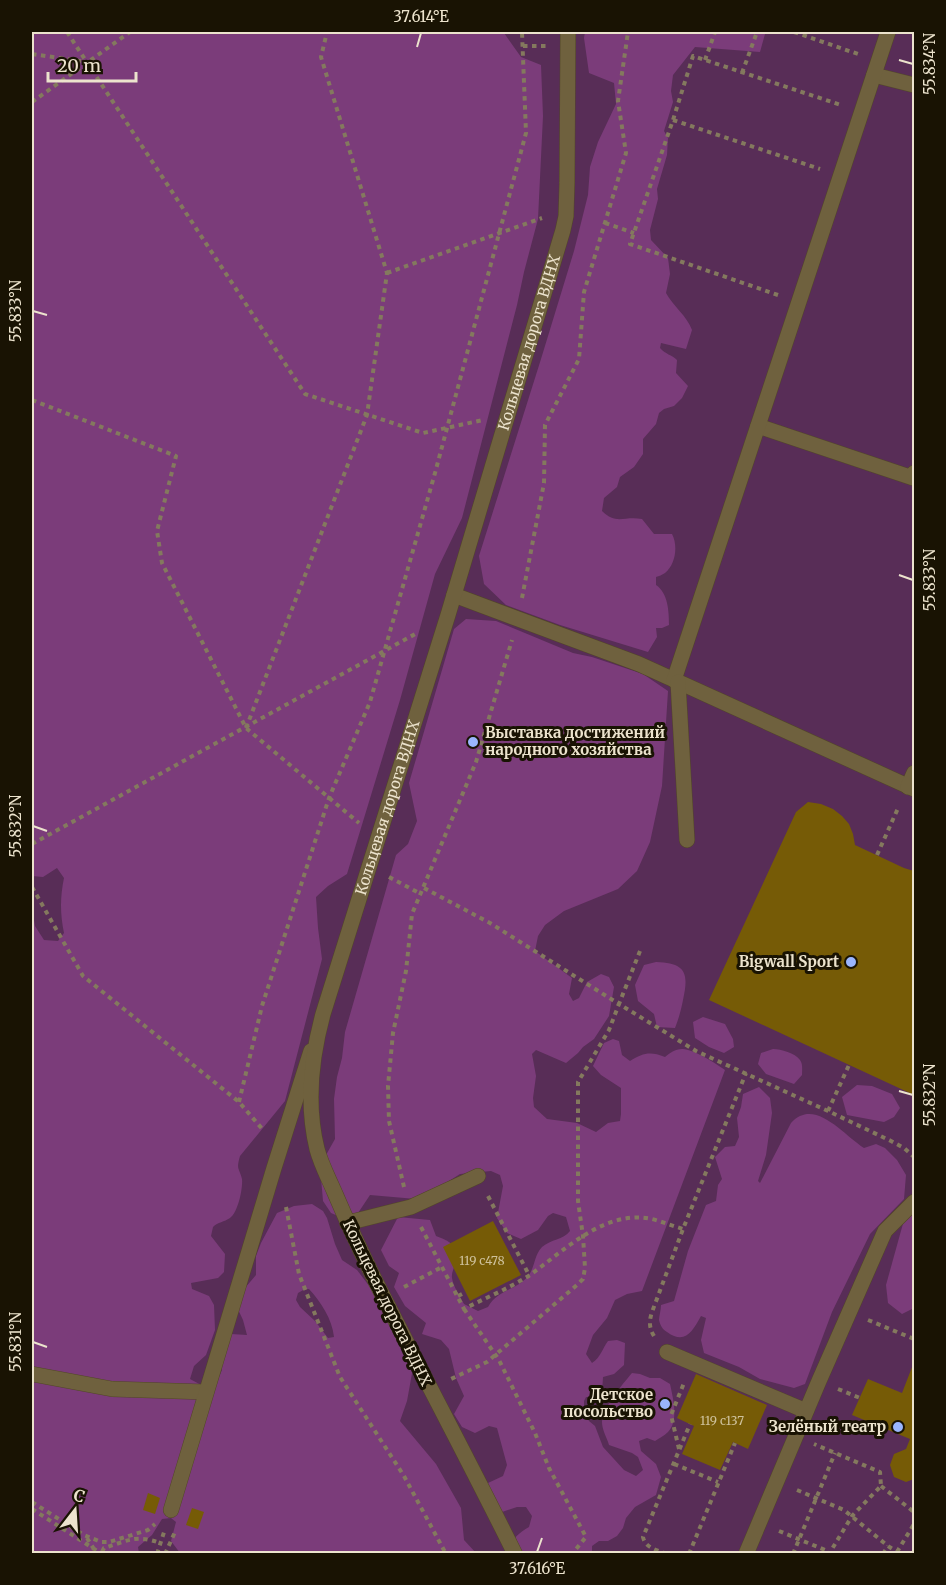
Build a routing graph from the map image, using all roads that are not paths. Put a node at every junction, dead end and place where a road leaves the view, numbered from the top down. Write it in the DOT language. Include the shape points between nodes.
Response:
graph roads {
  1 [pos="568,32"];
  2 [pos="888,32"];
  3 [pos="876,68"];
  4 [pos="915,85"];
  5 [pos="758,426"];
  6 [pos="915,473"];
  7 [pos="454,595"];
  8 [pos="676,681"];
  9 [pos="912,783"];
  10 [pos="687,840"];
  11 [pos="323,1014"];
  12 [pos="478,1176"];
  13 [pos="915,1202"];
  14 [pos="347,1222"];
  15 [pos="667,1352"];
  16 [pos="32,1374"];
  17 [pos="206,1392"];
  18 [pos="806,1411"];
  19 [pos="171,1510"];
  20 [pos="515,1554"];
  21 [pos="746,1554"];
  1 -- 7 [label="street, Кольцевая дорога ВДНХ" via="563,230"];
  2 -- 3 [label="street"];
  3 -- 4 [label="street"];
  3 -- 5 [label="street"];
  5 -- 6 [label="street" via="913,478"];
  5 -- 8 [label="street"];
  7 -- 8 [label="street"];
  7 -- 11 [label="street, Кольцевая дорога ВДНХ"];
  8 -- 9 [label="street"];
  8 -- 10 [label="street"];
  11 -- 14 [label="street, Кольцевая дорога ВДНХ" via="312,1067 314,1133"];
  11 -- 17 [label="street"];
  12 -- 14 [label="street" via="411,1207"];
  13 -- 18 [label="street" via="885,1231"];
  14 -- 20 [label="street, Кольцевая дорога ВДНХ"];
  15 -- 18 [label="street"];
  16 -- 17 [label="street" via="112,1389"];
  17 -- 19 [label="street"];
  18 -- 21 [label="street"];
}
